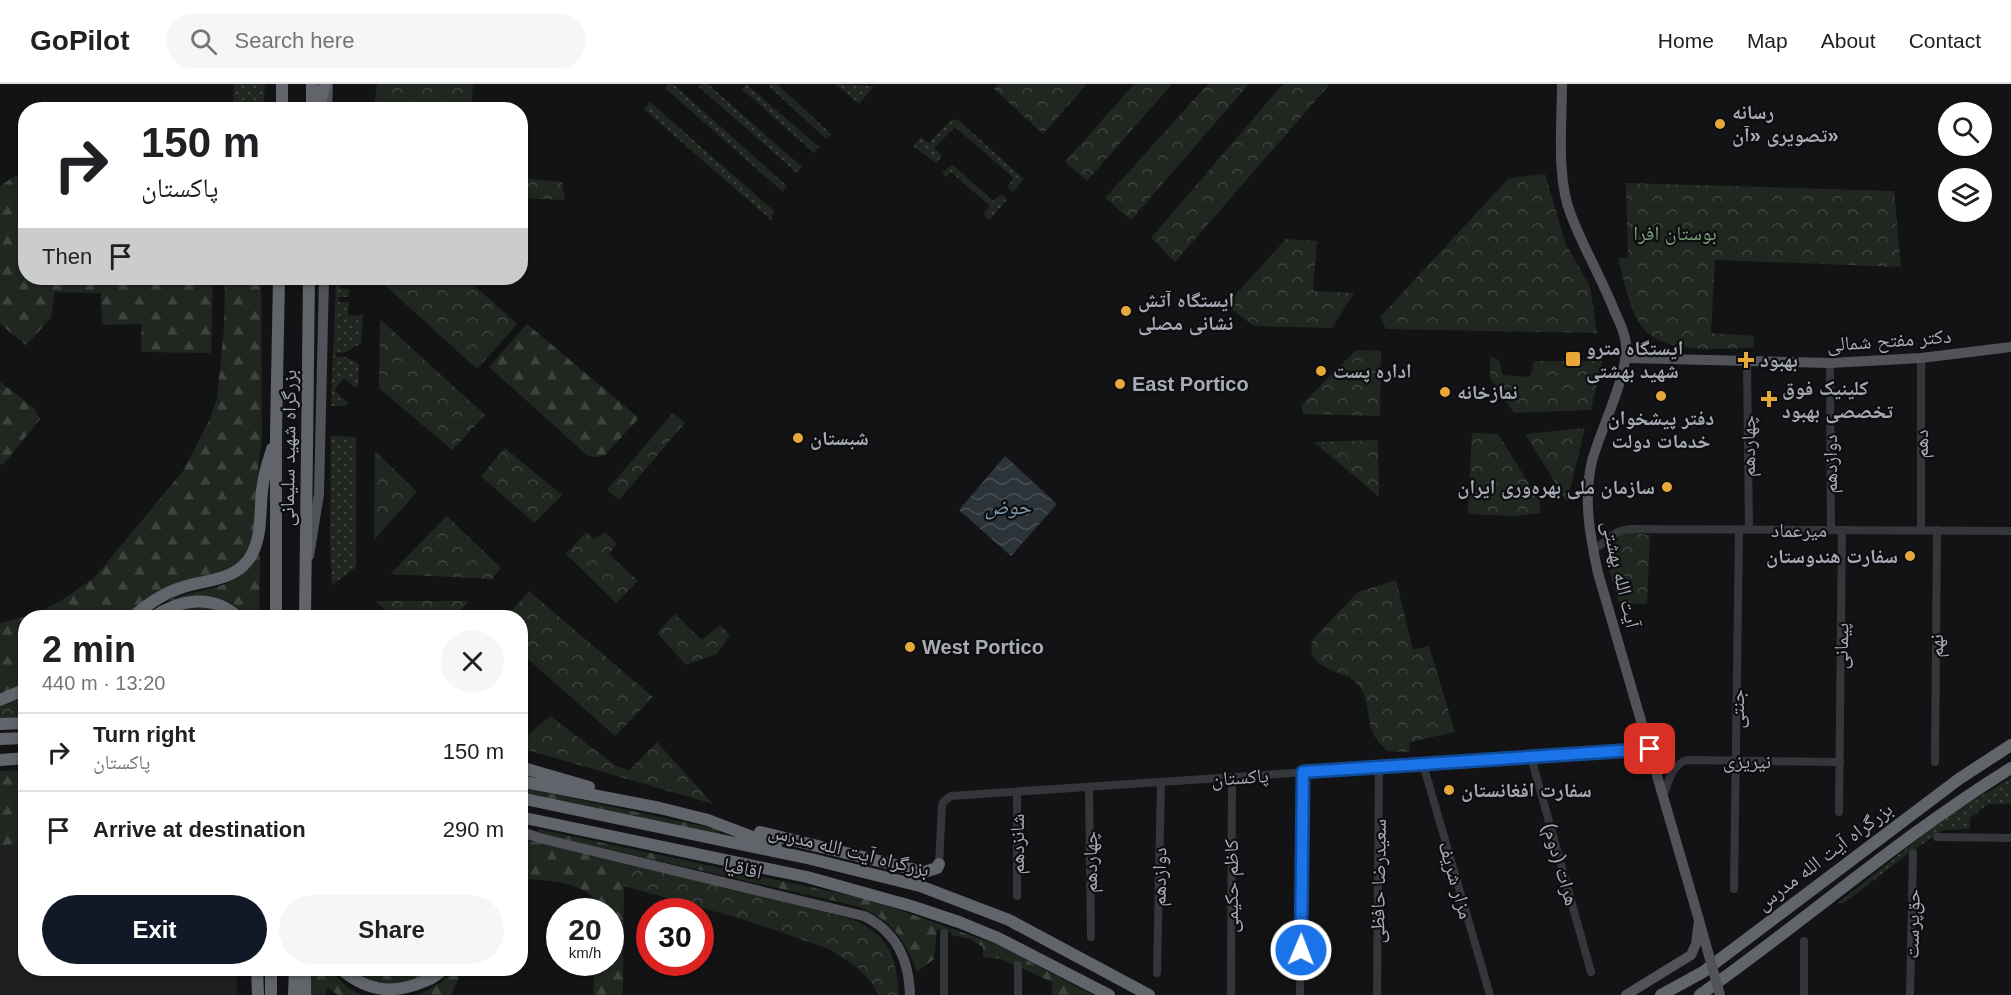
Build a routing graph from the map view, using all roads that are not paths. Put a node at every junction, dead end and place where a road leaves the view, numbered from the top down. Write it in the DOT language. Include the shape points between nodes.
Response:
graph roads {
  1 [pos="282,84"];
  2 [pos="312,84"];
  3 [pos="326,84"];
  4 [pos="1562,84"];
  5 [pos="282,102"];
  6 [pos="312,102"];
  7 [pos="320,102"];
  8 [pos="327,102"];
  9 [pos="279,285"];
  10 [pos="309,285"];
  11 [pos="324,285"];
  12 [pos="2011,347"];
  13 [pos="1626,358"];
  14 [pos="1921,358"];
  15 [pos="1747,362"];
  16 [pos="1830,363"];
  17 [pos="276,433"];
  18 [pos="1744,529"];
  19 [pos="1831,530"];
  20 [pos="1842,530"];
  21 [pos="1922,530"];
  22 [pos="1937,530"];
  23 [pos="2011,531"];
  24 [pos="1593,549"];
  25 [pos="306,574"];
  26 [pos="143,610"];
  27 [pos="166,610"];
  28 [pos="230,610"];
  29 [pos="276,610"];
  30 [pos="305,610"];
  31 [pos="313,610"];
  32 [pos="18,692"];
  33 [pos="0,700"];
  34 [pos="18,723"];
  35 [pos="0,724"];
  36 [pos="18,738"];
  37 [pos="0,739"];
  38 [pos="2011,746"];
  39 [pos="1650,749"];
  40 [pos="1531,757"];
  41 [pos="18,758"];
  42 [pos="2,759"];
  43 [pos="1736,761"];
  44 [pos="18,762"];
  45 [pos="1840,762"];
  46 [pos="1935,762"];
  47 [pos="1423,764"];
  48 [pos="1379,767"];
  49 [pos="2011,768"];
  50 [pos="528,769"];
  51 [pos="1303,772"];
  52 [pos="1232,777"];
  53 [pos="1161,782"];
  54 [pos="528,783"];
  55 [pos="1089,787"];
  56 [pos="1665,791"];
  57 [pos="1017,792"];
  58 [pos="528,800"];
  59 [pos="660,808"];
  60 [pos="1839,812"];
  61 [pos="528,819"];
  62 [pos="708,820"];
  63 [pos="528,834"];
  64 [pos="1937,837"];
  65 [pos="2011,838"];
  66 [pos="1914,853"];
  67 [pos="811,859"];
  68 [pos="939,864"];
  69 [pos="1734,889"];
  70 [pos="1017,896"];
  71 [pos="1699,921"];
  72 [pos="944,933"];
  73 [pos="1091,937"];
  74 [pos="1804,941"];
  75 [pos="1018,965"];
  76 [pos="1591,972"];
  77 [pos="1157,973"];
  78 [pos="257,976"];
  79 [pos="271,976"];
  80 [pos="295,976"];
  81 [pos="305,976"];
  82 [pos="350,976"];
  83 [pos="438,976"];
  84 [pos="258,995"];
  85 [pos="271,995"];
  86 [pos="294,995"];
  87 [pos="305,995"];
  88 [pos="910,995"];
  89 [pos="944,995"];
  90 [pos="1017,995"];
  91 [pos="1109,995"];
  92 [pos="1149,995"];
  93 [pos="1231,995"];
  94 [pos="1300,995"];
  95 [pos="1377,995"];
  96 [pos="1490,995"];
  97 [pos="1626,995"];
  98 [pos="1661,995"];
  99 [pos="1700,995"];
  100 [pos="1720,995"];
  101 [pos="1804,995"];
  102 [pos="1910,995"];
  1 -- 5 [label="highway"];
  2 -- 6 [label="highway"];
  3 -- 7 [label="highway"];
  3 -- 8 [label="main road"];
  4 -- 13 [label="main road, آیت الله بهشتی" via="1567,205 1623,331"];
  9 -- 17 [label="highway, بزرگراه شهید سلیمانی"];
  10 -- 25 [label="highway, بزرگراه شهید سلیمانی"];
  11 -- 25 [label="main road" via="319,494"];
  12 -- 14 [label="main road, دکتر مفتح شمالی"];
  13 -- 15 [label="main road, دکتر مفتح شمالی"];
  13 -- 24 [label="main road, آیت الله بهشتی" via="1588,480"];
  14 -- 16 [label="main road, دکتر مفتح شمالی"];
  14 -- 21 [label="street, دهم"];
  15 -- 16 [label="main road, دکتر مفتح شمالی"];
  15 -- 18 [label="street, چهاردهم"];
  16 -- 19 [label="street, دوازدهم"];
  17 -- 26 [label="highway" via="263,483 260,529 247,562 227,577 174,591"];
  17 -- 29 [label="highway, بزرگراه شهید سلیمانی"];
  18 -- 19 [label="street, میرعماد"];
  18 -- 24 [label="street, میرعماد" via="1620,530"];
  18 -- 43 [label="street, جنتی"];
  19 -- 20 [label="street, میرعماد"];
  20 -- 21 [label="street, میرعماد"];
  20 -- 45 [label="street, پیمانی"];
  21 -- 22 [label="street, میرعماد"];
  22 -- 23 [label="street, میرعماد"];
  22 -- 46 [label="street, نهم"];
  24 -- 39 [label="main road, آیت الله بهشتی"];
  25 -- 30 [label="highway, بزرگراه شهید سلیمانی"];
  25 -- 31 [label="highway"];
  27 -- 28 [label="highway" via="197,601"];
  32 -- 33 [label="highway"];
  34 -- 35 [label="highway"];
  36 -- 37 [label="highway"];
  38 -- 98 [label="highway, بزرگراه آیت الله مدرس" via="1959,779 1702,972"];
  39 -- 40 [label="street, پاکستان"];
  39 -- 56 [label="main road, آیت الله بهشتی"];
  40 -- 47 [label="street, پاکستان"];
  40 -- 76 [label="street, هرات (دوم)"];
  41 -- 42 [label="highway"];
  42 -- 44 [label="highway"];
  43 -- 45 [label="street, نیریزی"];
  43 -- 56 [label="street, نیریزی" via="1681,762"];
  43 -- 69 [label="street, جنتی"];
  45 -- 60 [label="street, پیمانی"];
  47 -- 48 [label="street, پاکستان"];
  47 -- 96 [label="street, مزار شریف"];
  48 -- 51 [label="street, پاکستان"];
  48 -- 95 [label="street, سعیدرضا حافظی"];
  49 -- 99 [label="highway, بزرگراه آیت الله مدرس" via="1898,845"];
  50 -- 59 [label="highway"];
  51 -- 52 [label="street, پاکستان"];
  51 -- 94 [label="street"];
  52 -- 53 [label="street, پاکستان"];
  52 -- 93 [label="street, کاظم حکیمی"];
  53 -- 55 [label="street, پاکستان"];
  53 -- 77 [label="street, دوازدهم"];
  54 -- 59 [label="highway"];
  55 -- 57 [label="street, پاکستان"];
  55 -- 73 [label="street, چهاردهم"];
  56 -- 71 [label="main road, آیت الله بهشتی"];
  57 -- 68 [label="street, پاکستان" via="951,796 944,801"];
  57 -- 70 [label="street, شانزدهم"];
  58 -- 67 [label="highway, بزرگراه آیت الله مدرس"];
  59 -- 62 [label="highway"];
  61 -- 91 [label="highway, بزرگراه آیت الله مدرس" via="807,877 911,906 998,938"];
  62 -- 67 [label="highway"];
  62 -- 68 [label="highway" via="924,872"];
  63 -- 88 [label="main road, اقاقیا" via="864,916 884,928 900,949 909,976"];
  64 -- 65 [label="street"];
  66 -- 102 [label="street, حق‌پرست"];
  67 -- 92 [label="highway, بزرگراه آیت الله مدرس" via="920,886 995,914"];
  71 -- 97 [label="main road" via="1692,955"];
  71 -- 100 [label="main road, آیت الله بهشتی, bridge"];
  72 -- 89 [label="street"];
  74 -- 101 [label="street"];
  75 -- 90 [label="street"];
  78 -- 84 [label="highway"];
  79 -- 85 [label="highway"];
  80 -- 86 [label="highway"];
  81 -- 87 [label="highway"];
  82 -- 83 [label="highway" via="360,983 392,991"];
}
